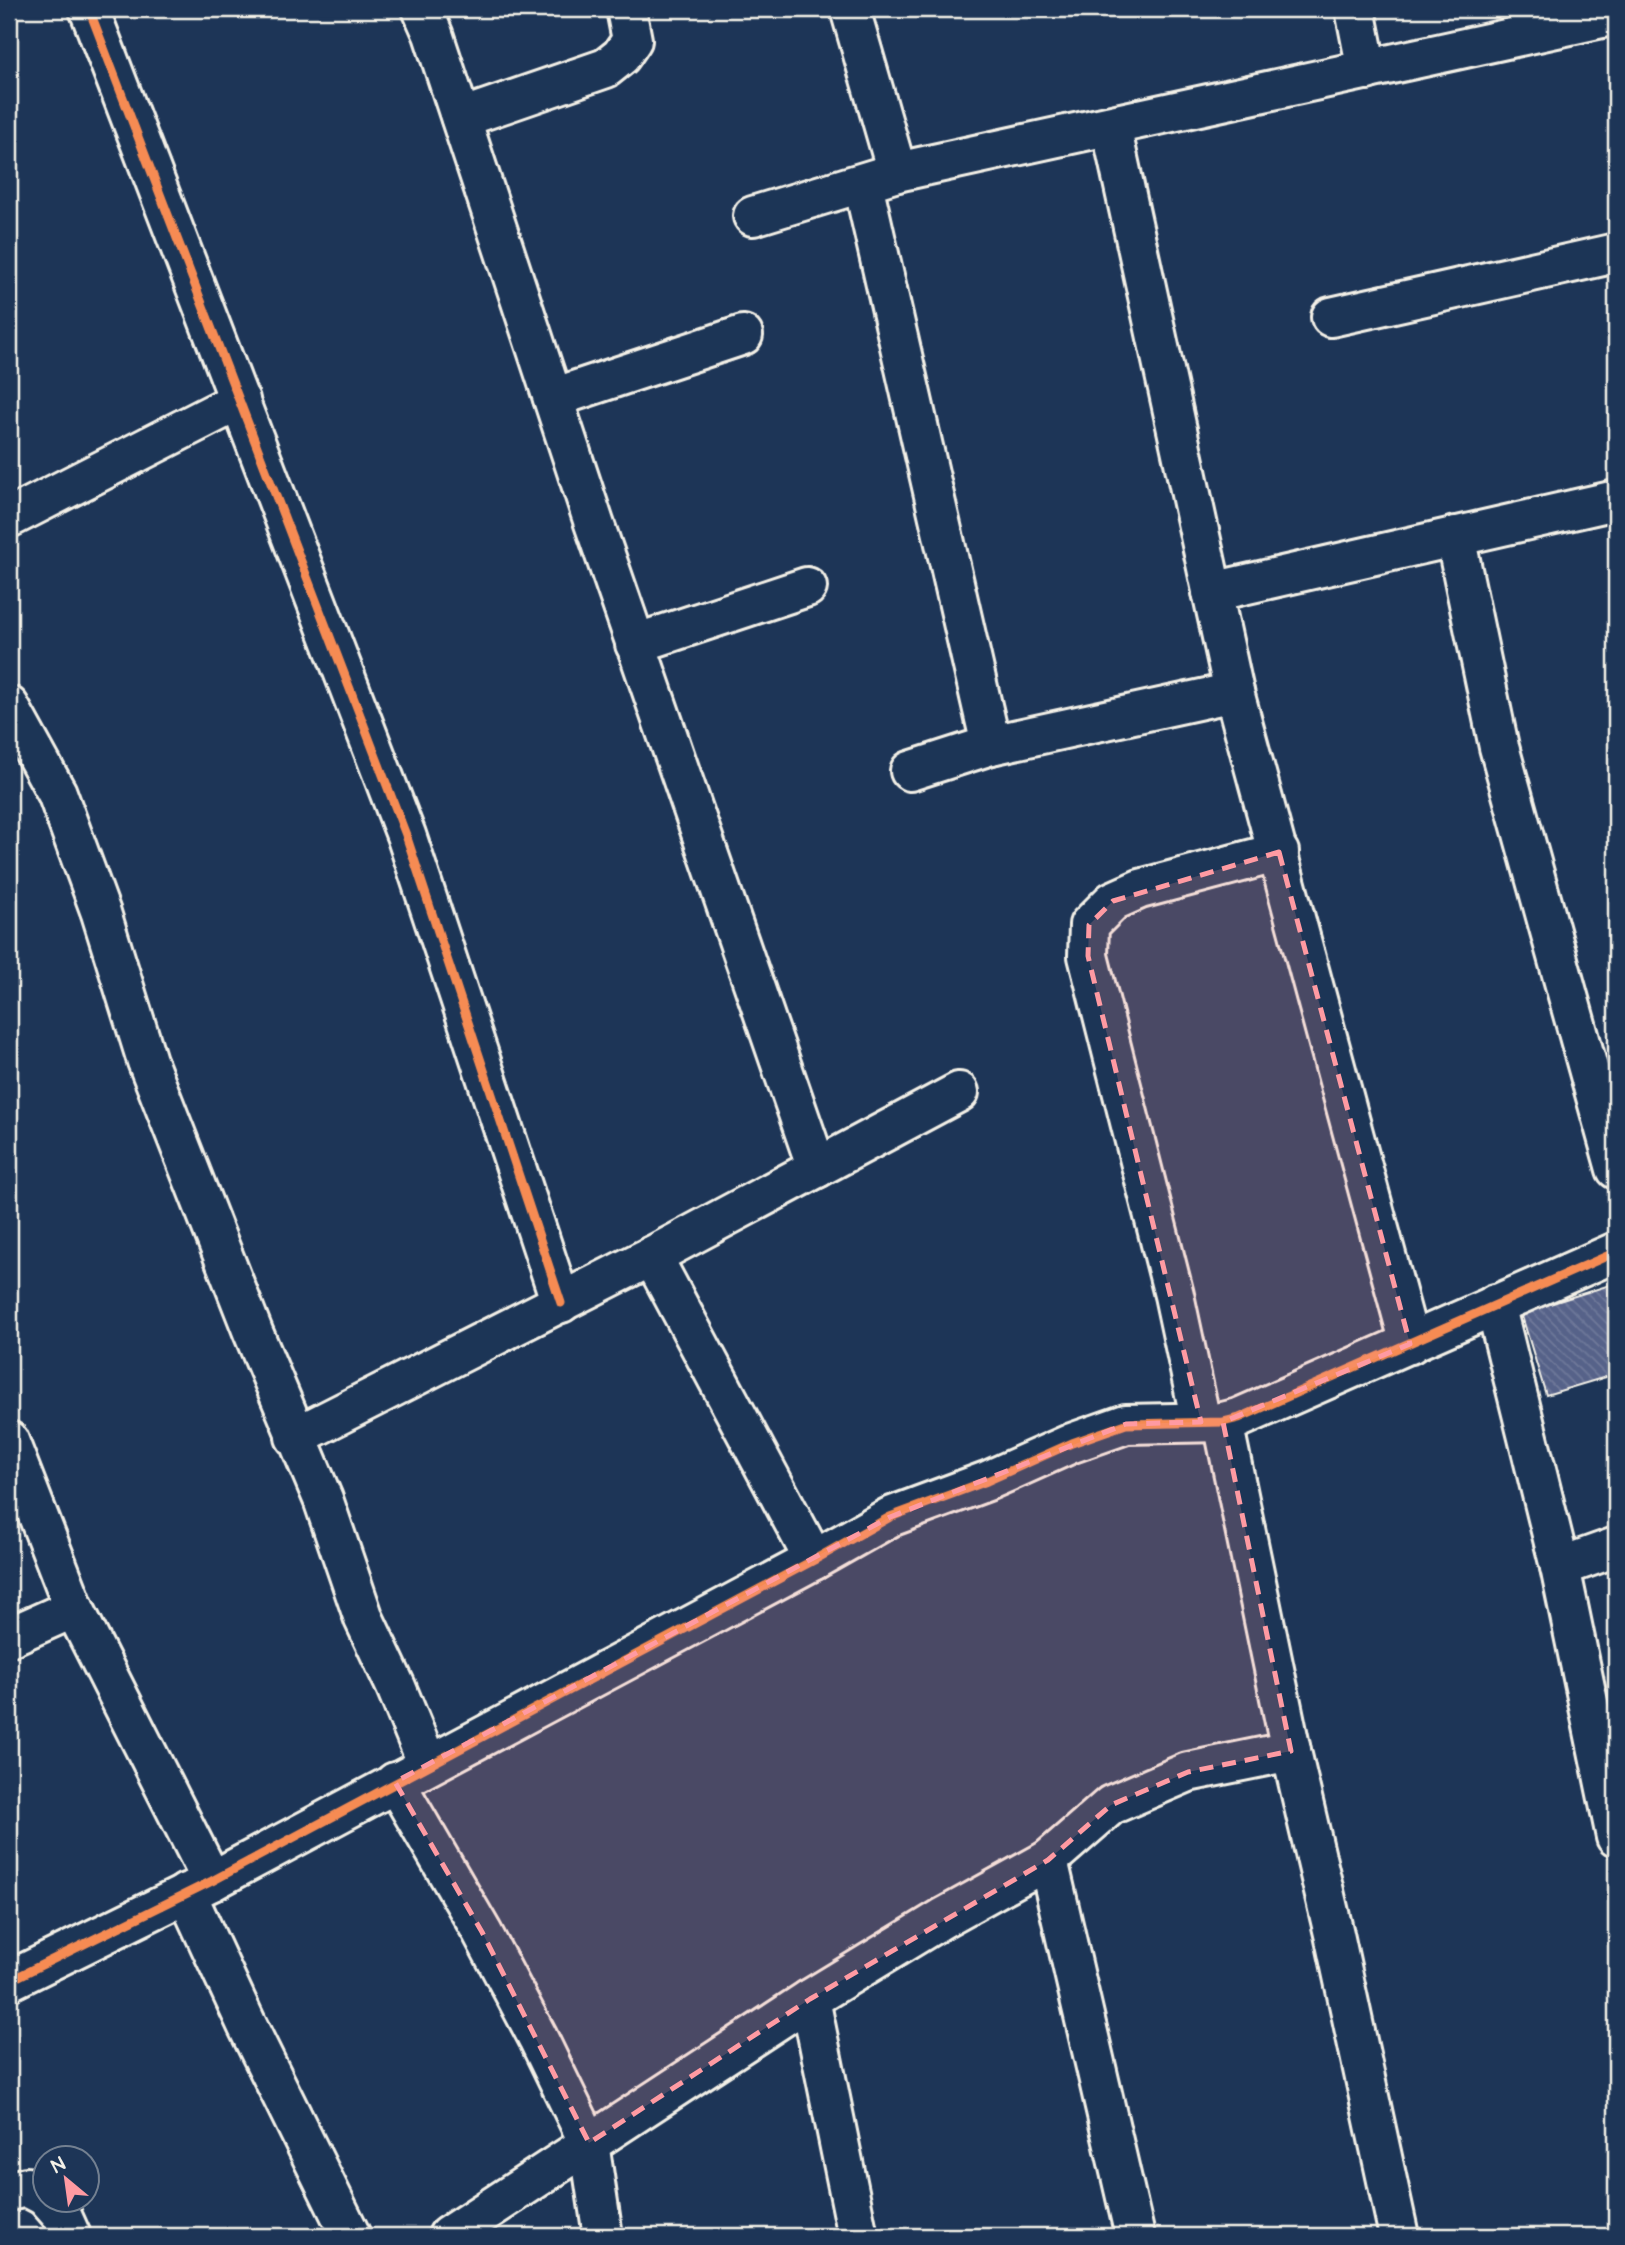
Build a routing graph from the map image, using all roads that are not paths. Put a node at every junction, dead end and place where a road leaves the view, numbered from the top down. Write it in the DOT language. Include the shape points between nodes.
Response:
graph roads {
  1 [pos="89,9"];
  2 [pos="422,9"];
  3 [pos="626,9"];
  4 [pos="850,9"];
  5 [pos="1355,9"];
  6 [pos="1602,14"];
  7 [pos="1367,70"];
  8 [pos="461,118"];
  9 [pos="1111,126"];
  10 [pos="880,178"];
  11 [pos="753,216"];
  12 [pos="1616,253"];
  13 [pos="1331,317"];
  14 [pos="743,335"];
  15 [pos="553,398"];
  16 [pos="240,400"];
  17 [pos="1616,500"];
  18 [pos="9,518"];
  19 [pos="1455,536"];
  20 [pos="807,587"];
  21 [pos="1212,592"];
  22 [pos="635,644"];
  23 [pos="1234,692"];
  24 [pos="9,706"];
  25 [pos="991,745"];
  26 [pos="910,771"];
  27 [pos="1279,852"];
  28 [pos="959,1092"];
  29 [pos="817,1168"];
  30 [pos="1616,1169"];
  31 [pos="1616,1252"];
  32 [pos="652,1256"];
  33 [pos="561,1303"];
  34 [pos="1496,1304"];
  35 [pos="1410,1343"];
  36 [pos="1212,1422"];
  37 [pos="295,1437"];
  38 [pos="9,1441"];
  39 [pos="1616,1547"];
  40 [pos="814,1560"];
  41 [pos="1560,1567"];
  42 [pos="74,1608"];
  43 [pos="9,1637"];
  44 [pos="1291,1751"];
  45 [pos="428,1765"];
  46 [pos="395,1782"];
  47 [pos="1616,1837"];
  48 [pos="1048,1860"];
  49 [pos="199,1887"];
  50 [pos="9,1980"];
  51 [pos="810,1999"];
  52 [pos="589,2143"];
  53 [pos="32,2190"];
  54 [pos="9,2191"];
  55 [pos="60,2214"];
  56 [pos="71,2236"];
  57 [pos="351,2236"];
  58 [pos="448,2236"];
  59 [pos="603,2236"];
  60 [pos="858,2236"];
  61 [pos="1135,2236"];
  62 [pos="1399,2236"];
  1 -- 16 [label="street"];
  2 -- 8 [label="street"];
  3 -- 8 [label="street" via="632,40 606,68"];
  4 -- 10 [label="street"];
  5 -- 7 [label="street"];
  6 -- 7 [label="street"];
  7 -- 9 [label="street"];
  8 -- 15 [label="street"];
  9 -- 10 [label="street"];
  9 -- 21 [label="street"];
  10 -- 11 [label="street"];
  10 -- 25 [label="street"];
  12 -- 13 [label="street"];
  14 -- 15 [label="street"];
  15 -- 22 [label="street"];
  16 -- 18 [label="street"];
  16 -- 33 [label="street" via="406,835"];
  17 -- 19 [label="street"];
  19 -- 21 [label="street"];
  19 -- 30 [label="street" via="1499,747"];
  20 -- 22 [label="street"];
  21 -- 23 [label="street"];
  22 -- 29 [label="street"];
  23 -- 25 [label="street"];
  23 -- 27 [label="street"];
  24 -- 37 [label="street" via="57,793 101,913 147,1061"];
  25 -- 26 [label="street"];
  27 -- 35 [label="street"];
  27 -- 36 [label="street" via="1140,889 1113,901 1089,925 1088,956 1174,1295"];
  28 -- 29 [label="street"];
  29 -- 32 [label="street"];
  31 -- 34 [label="street"];
  32 -- 33 [label="street"];
  32 -- 40 [label="street"];
  33 -- 37 [label="street"];
  34 -- 35 [label="street"];
  34 -- 41 [label="street"];
  35 -- 36 [label="street" via="1239,1418"];
  36 -- 40 [label="street" via="1126,1424 890,1517"];
  36 -- 44 [label="street"];
  37 -- 45 [label="street" via="323,1499 365,1619"];
  38 -- 42 [label="street"];
  39 -- 41 [label="street"];
  40 -- 45 [label="street"];
  41 -- 47 [label="street"];
  42 -- 43 [label="street"];
  42 -- 49 [label="street"];
  44 -- 48 [label="street" via="1188,1772 1111,1805"];
  44 -- 62 [label="street"];
  45 -- 46 [label="street"];
  46 -- 49 [label="street"];
  46 -- 52 [label="street" via="482,1932"];
  48 -- 51 [label="street" via="943,1917"];
  48 -- 61 [label="street"];
  49 -- 50 [label="street"];
  49 -- 57 [label="street" via="247,2025"];
  51 -- 52 [label="street"];
  51 -- 60 [label="street"];
  52 -- 58 [label="street"];
  52 -- 59 [label="street"];
  53 -- 54 [label="street"];
  55 -- 56 [label="street"];
}
